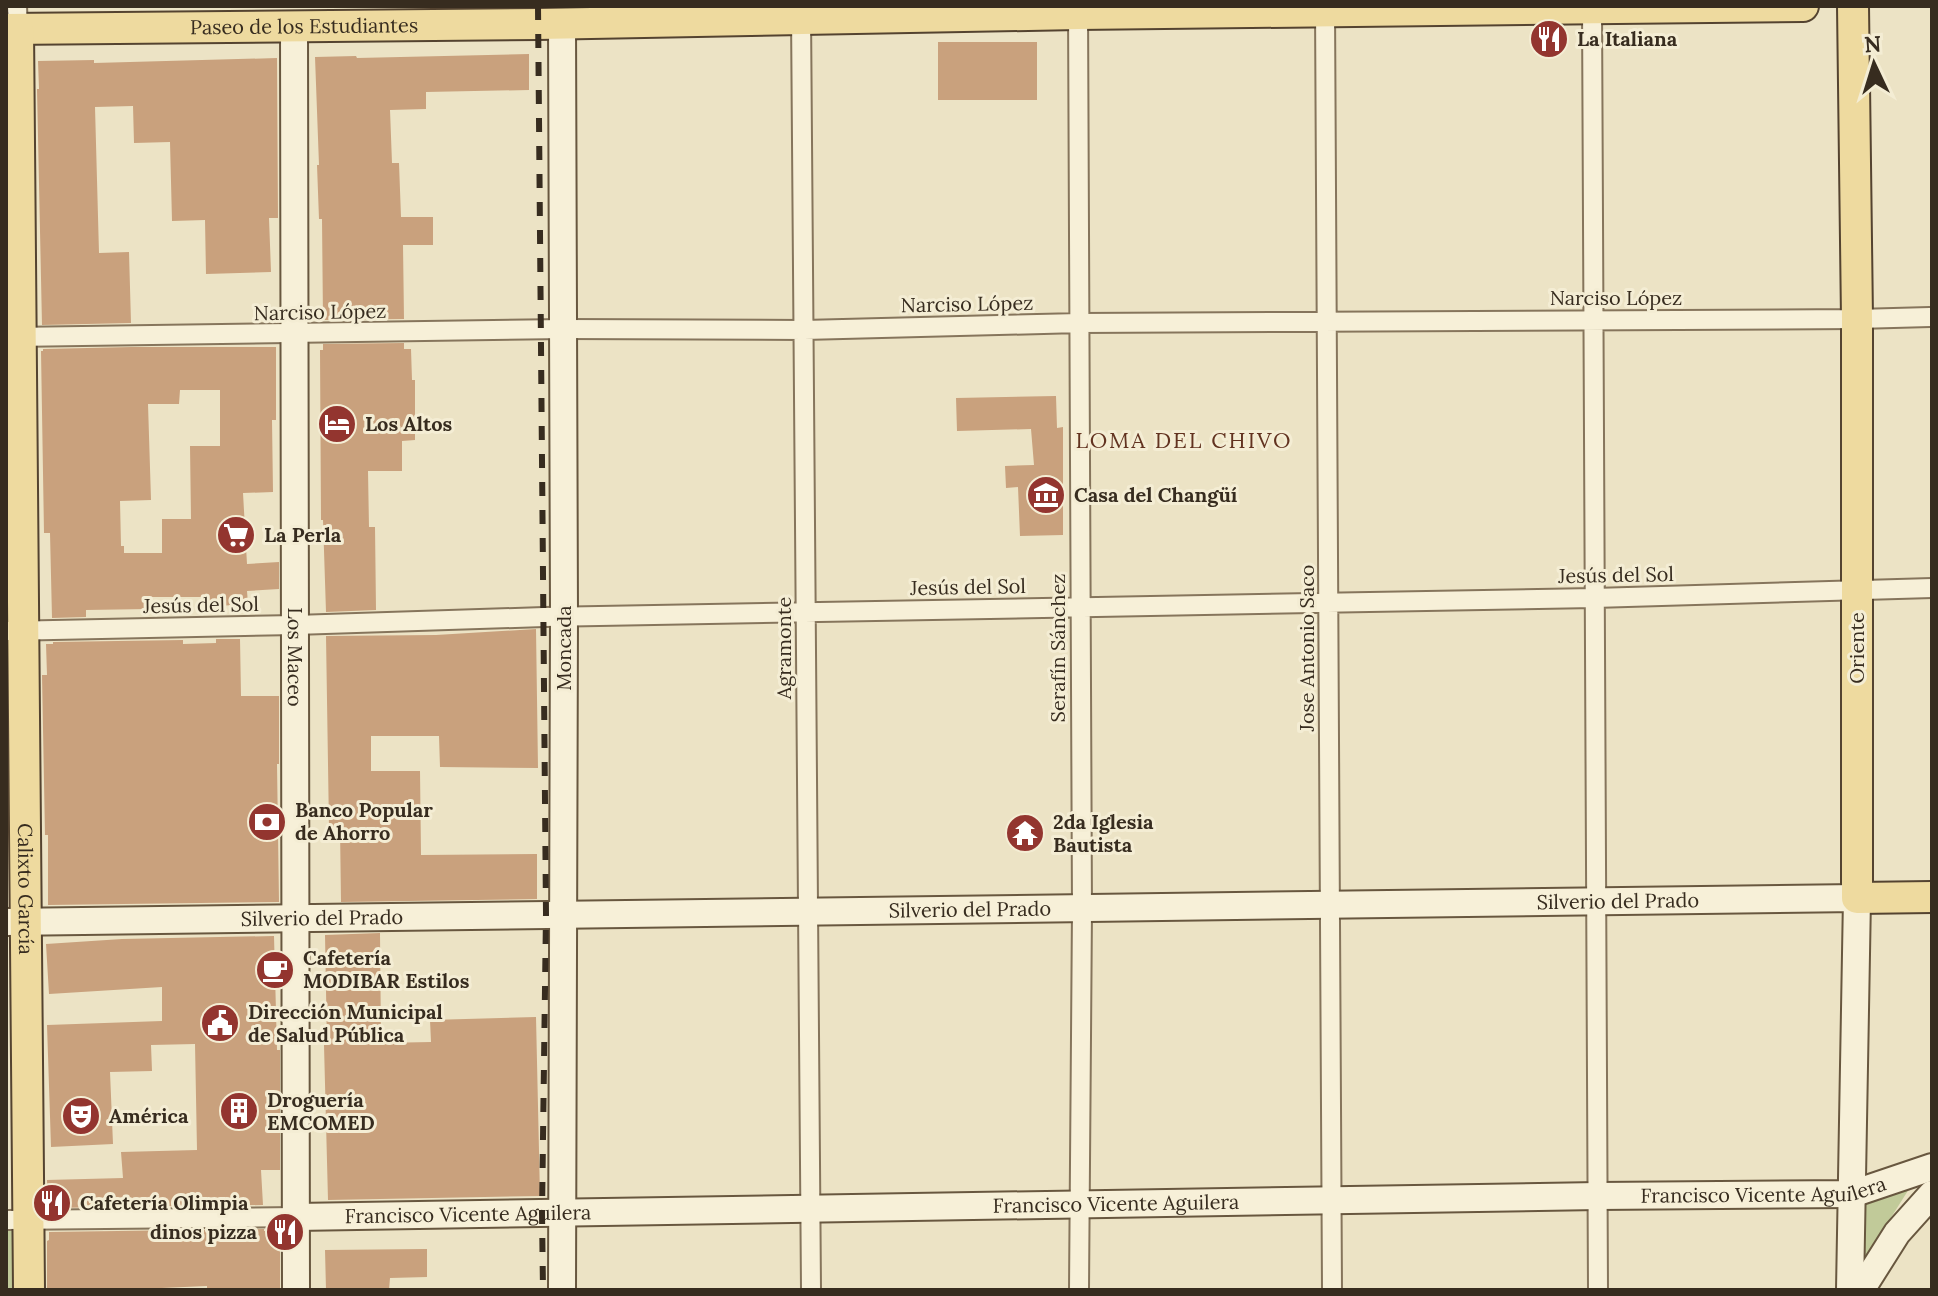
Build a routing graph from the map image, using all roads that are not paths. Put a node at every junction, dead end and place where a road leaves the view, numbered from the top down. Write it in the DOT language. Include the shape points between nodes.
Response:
graph roads {
  1 [pos="1803,6"];
  2 [pos="1853,6"];
  3 [pos="1592,7"];
  4 [pos="1325,9"];
  5 [pos="1078,10"];
  6 [pos="801,13"];
  7 [pos="562,14"];
  8 [pos="14,21"];
  9 [pos="294,25"];
  10 [pos="1930,317"];
  11 [pos="1857,319"];
  12 [pos="1327,321"];
  13 [pos="1593,321"];
  14 [pos="1080,323"];
  15 [pos="564,329"];
  16 [pos="804,330"];
  17 [pos="295,334"];
  18 [pos="13,338"];
  19 [pos="1932,588"];
  20 [pos="1857,591"];
  21 [pos="1594,598"];
  22 [pos="1329,602"];
  23 [pos="1079,606"];
  24 [pos="805,613"];
  25 [pos="564,616"];
  26 [pos="295,625"];
  27 [pos="14,630"];
  28 [pos="1932,897"];
  29 [pos="1857,898"];
  30 [pos="1595,901"];
  31 [pos="1330,904"];
  32 [pos="1082,910"];
  33 [pos="808,912"];
  34 [pos="564,914"];
  35 [pos="296,919"];
  36 [pos="16,921"];
  37 [pos="1932,1167"];
  38 [pos="1852,1194"];
  39 [pos="1932,1194"];
  40 [pos="1598,1196"];
  41 [pos="1332,1200"];
  42 [pos="1079,1204"];
  43 [pos="810,1208"];
  44 [pos="562,1212"];
  45 [pos="296,1217"];
  46 [pos="17,1220"];
  47 [pos="29,1290"];
  48 [pos="296,1290"];
  49 [pos="562,1290"];
  50 [pos="811,1290"];
  51 [pos="1079,1290"];
  52 [pos="1332,1290"];
  53 [pos="1598,1290"];
  54 [pos="1850,1290"];
  55 [pos="1861,1290"];
  1 -- 3 [label="main road, Paseo de los Estudiantes"];
  2 -- 11 [label="main road, Oriente"];
  3 -- 4 [label="main road, Paseo de los Estudiantes"];
  3 -- 13 [label="street"];
  4 -- 5 [label="main road, Paseo de los Estudiantes"];
  4 -- 12 [label="street, Jose Antonio Saco"];
  5 -- 6 [label="main road, Paseo de los Estudiantes"];
  5 -- 14 [label="street, Serafín Sánchez"];
  6 -- 7 [label="main road, Paseo de los Estudiantes"];
  6 -- 16 [label="street, Agramonte"];
  7 -- 9 [label="main road, Paseo de los Estudiantes"];
  7 -- 15 [label="street, Moncada"];
  8 -- 9 [label="main road, Paseo de los Estudiantes"];
  8 -- 18 [label="main road, Calixto García"];
  9 -- 17 [label="street, Los Maceo"];
  10 -- 11 [label="street, Narciso López"];
  11 -- 13 [label="street, Narciso López"];
  11 -- 20 [label="main road, Oriente"];
  12 -- 13 [label="street, Narciso López"];
  12 -- 14 [label="street, Narciso López"];
  12 -- 22 [label="street, Jose Antonio Saco"];
  13 -- 21 [label="street"];
  14 -- 16 [label="street, Narciso López"];
  14 -- 23 [label="street, Serafín Sánchez"];
  15 -- 16 [label="street, Narciso López"];
  15 -- 17 [label="street, Narciso López"];
  15 -- 25 [label="street, Moncada"];
  16 -- 24 [label="street, Agramonte"];
  17 -- 18 [label="street, Narciso López"];
  17 -- 26 [label="street, Los Maceo"];
  18 -- 27 [label="main road, Calixto García"];
  19 -- 20 [label="street, Jesús del Sol"];
  20 -- 21 [label="street, Jesús del Sol"];
  20 -- 29 [label="main road, Oriente"];
  21 -- 22 [label="street, Jesús del Sol"];
  21 -- 30 [label="street"];
  22 -- 23 [label="street, Jesús del Sol"];
  22 -- 31 [label="street, Jose Antonio Saco"];
  23 -- 24 [label="street, Jesús del Sol"];
  23 -- 32 [label="street, Serafín Sánchez"];
  24 -- 25 [label="street, Jesús del Sol"];
  24 -- 33 [label="street, Agramonte"];
  25 -- 26 [label="street, Jesús del Sol"];
  25 -- 34 [label="street, Moncada"];
  26 -- 27 [label="street, Jesús del Sol"];
  26 -- 35 [label="street, Los Maceo"];
  27 -- 36 [label="main road, Calixto García"];
  28 -- 29 [label="main road, Silverio del Prado"];
  29 -- 30 [label="street, Silverio del Prado"];
  29 -- 38 [label="street, Oriente"];
  30 -- 31 [label="street, Silverio del Prado"];
  30 -- 40 [label="street"];
  31 -- 32 [label="street, Silverio del Prado"];
  31 -- 41 [label="street, Jose Antonio Saco"];
  32 -- 33 [label="street, Silverio del Prado"];
  32 -- 42 [label="street, Serafín Sánchez"];
  33 -- 34 [label="street, Silverio del Prado"];
  33 -- 43 [label="street, Agramonte"];
  34 -- 35 [label="street, Silverio del Prado"];
  34 -- 44 [label="street, Moncada"];
  35 -- 36 [label="street, Silverio del Prado"];
  35 -- 45 [label="street, Los Maceo"];
  36 -- 46 [label="main road, Calixto García"];
  37 -- 38 [label="street, Francisco Vicente Aguilera"];
  38 -- 40 [label="street, Francisco Vicente Aguilera"];
  38 -- 54 [label="street, Oriente"];
  39 -- 55 [label="street" via="1897,1233"];
  40 -- 41 [label="street, Francisco Vicente Aguilera"];
  40 -- 53 [label="street"];
  41 -- 42 [label="street, Francisco Vicente Aguilera"];
  41 -- 52 [label="street, Jose Antonio Saco"];
  42 -- 43 [label="street, Francisco Vicente Aguilera"];
  42 -- 51 [label="street, Serafín Sánchez"];
  43 -- 44 [label="street, Francisco Vicente Aguilera"];
  43 -- 50 [label="street, Agramonte"];
  44 -- 45 [label="street, Francisco Vicente Aguilera"];
  44 -- 49 [label="street, Moncada"];
  45 -- 46 [label="street"];
  45 -- 48 [label="street, Los Maceo"];
  46 -- 47 [label="main road, Calixto García"];
}
